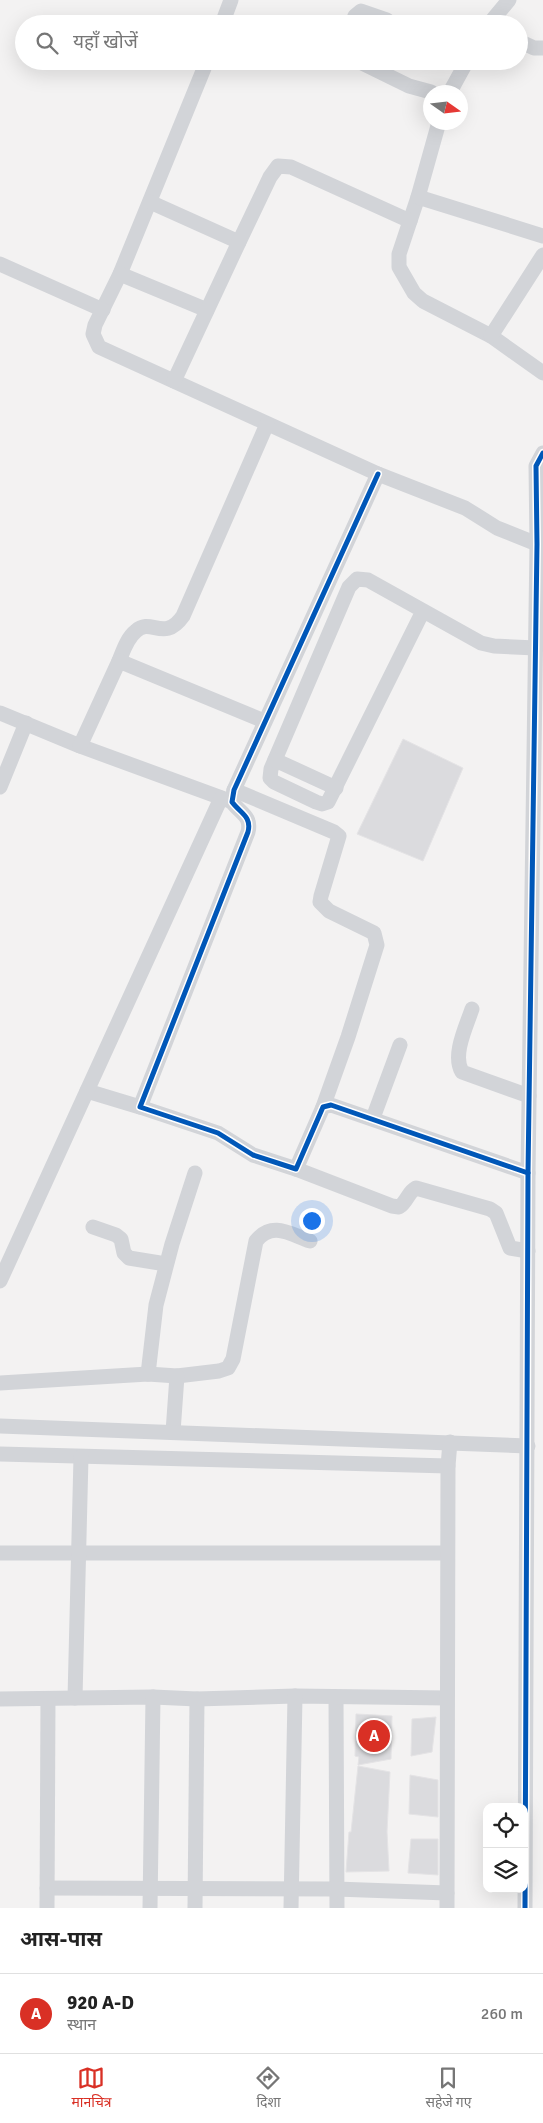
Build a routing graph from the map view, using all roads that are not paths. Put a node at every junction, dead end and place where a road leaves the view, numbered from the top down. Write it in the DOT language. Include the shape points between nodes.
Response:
graph roads {
  1 [pos="231,0"];
  2 [pos="509,0"];
  3 [pos="225,15"];
  4 [pos="356,15"];
  5 [pos="373,15"];
  6 [pos="496,15"];
  7 [pos="528,46"];
  8 [pos="543,48"];
  9 [pos="203,70"];
  10 [pos="376,70"];
  11 [pos="462,70"];
  12 [pos="454,85"];
  13 [pos="423,90"];
  14 [pos="437,130"];
  15 [pos="418,197"];
  16 [pos="150,202"];
  17 [pos="410,221"];
  18 [pos="543,236"];
  19 [pos="239,242"];
  20 [pos="543,255"];
  21 [pos="0,264"];
  22 [pos="120,274"];
  23 [pos="102,310"];
  24 [pos="207,310"];
  25 [pos="491,336"];
  26 [pos="543,373"];
  27 [pos="174,381"];
  28 [pos="267,424"];
  29 [pos="543,453"];
  30 [pos="378,474"];
  31 [pos="538,544"];
  32 [pos="423,610"];
  33 [pos="536,648"];
  34 [pos="119,661"];
  35 [pos="0,713"];
  36 [pos="264,721"];
  37 [pos="26,724"];
  38 [pos="80,746"];
  39 [pos="275,760"];
  40 [pos="0,787"];
  41 [pos="336,788"];
  42 [pos="229,796"];
  43 [pos="472,1009"];
  44 [pos="400,1045"];
  45 [pos="87,1092"];
  46 [pos="530,1096"];
  47 [pos="140,1107"];
  48 [pos="323,1107"];
  49 [pos="373,1118"];
  50 [pos="296,1169"];
  51 [pos="195,1173"];
  52 [pos="528,1173"];
  53 [pos="93,1227"];
  54 [pos="310,1241"];
  55 [pos="528,1251"];
  56 [pos="166,1264"];
  57 [pos="0,1280"];
  58 [pos="148,1374"];
  59 [pos="177,1376"];
  60 [pos="0,1383"];
  61 [pos="536,1411"];
  62 [pos="0,1426"];
  63 [pos="174,1432"];
  64 [pos="450,1442"];
  65 [pos="528,1446"];
  66 [pos="0,1454"];
  67 [pos="81,1457"];
  68 [pos="448,1466"];
  69 [pos="0,1553"];
  70 [pos="448,1553"];
  71 [pos="79,1554"];
  72 [pos="153,1696"];
  73 [pos="295,1696"];
  74 [pos="75,1698"];
  75 [pos="336,1698"];
  76 [pos="447,1698"];
  77 [pos="0,1699"];
  78 [pos="48,1699"];
  79 [pos="197,1699"];
  80 [pos="47,1888"];
  81 [pos="151,1888"];
  82 [pos="196,1888"];
  83 [pos="336,1889"];
  84 [pos="291,1890"];
  85 [pos="447,1900"];
  86 [pos="47,1908"];
  87 [pos="150,1908"];
  88 [pos="195,1908"];
  89 [pos="291,1908"];
  90 [pos="337,1908"];
  91 [pos="525,1908"];
  1 -- 3 [label="street"];
  2 -- 6 [label="street"];
  4 -- 5 [label="street" via="361,11"];
  7 -- 8 [label="street"];
  9 -- 16 [label="street"];
  10 -- 13 [label="street"];
  11 -- 12 [label="street"];
  14 -- 15 [label="street"];
  15 -- 17 [label="street"];
  15 -- 18 [label="street"];
  16 -- 19 [label="street"];
  16 -- 22 [label="street"];
  17 -- 19 [label="street" via="291,167 278,166"];
  17 -- 25 [label="street" via="400,254 400,267 414,294"];
  19 -- 24 [label="street"];
  20 -- 25 [label="street"];
  21 -- 23 [label="street"];
  22 -- 23 [label="street"];
  22 -- 24 [label="street"];
  23 -- 27 [label="street" via="93,334 99,347"];
  24 -- 27 [label="street"];
  25 -- 26 [label="street"];
  27 -- 28 [label="street"];
  28 -- 30 [label="street"];
  28 -- 34 [label="street" via="183,616 176,626 166,630 144,626 136,630"];
  29 -- 31 [label="street" via="536,466"];
  30 -- 31 [label="street" via="464,508 497,528"];
  30 -- 36 [label="street"];
  31 -- 33 [label="street"];
  32 -- 33 [label="street" via="481,643"];
  32 -- 39 [label="street" via="368,580 357,580 349,587"];
  32 -- 41 [label="street"];
  33 -- 46 [label="street"];
  34 -- 36 [label="street"];
  34 -- 38 [label="street"];
  35 -- 37 [label="street"];
  36 -- 42 [label="street"];
  37 -- 38 [label="street"];
  37 -- 40 [label="street"];
  38 -- 42 [label="street"];
  39 -- 41 [label="street"];
  39 -- 41 [label="street" via="270,778 316,802 328,802"];
  42 -- 45 [label="street"];
  42 -- 47 [label="street" via="246,816 250,824 248,832"];
  42 -- 48 [label="street" via="339,836 320,902 329,911 374,933 377,939 348,1038"];
  43 -- 46 [label="street" via="458,1066 462,1072"];
  44 -- 49 [label="street"];
  45 -- 47 [label="street"];
  45 -- 57 [label="street"];
  46 -- 52 [label="street"];
  47 -- 50 [label="street" via="218,1133 253,1155"];
  48 -- 49 [label="street" via="331,1104"];
  48 -- 50 [label="street"];
  49 -- 52 [label="street"];
  50 -- 55 [label="street" via="392,1206 403,1205 416,1188 490,1209 496,1213 510,1248"];
  51 -- 56 [label="street"];
  52 -- 55 [label="street"];
  53 -- 56 [label="street" via="116,1235 129,1258"];
  54 -- 59 [label="street" via="277,1230 269,1229 261,1234 256,1240 233,1359 228,1368"];
  55 -- 61 [label="street"];
  56 -- 58 [label="street" via="153,1320"];
  58 -- 59 [label="street"];
  58 -- 60 [label="street"];
  59 -- 63 [label="street"];
  61 -- 65 [label="street"];
  62 -- 63 [label="street"];
  63 -- 64 [label="street"];
  64 -- 65 [label="street"];
  64 -- 68 [label="street"];
  65 -- 91 [label="street"];
  66 -- 67 [label="street"];
  67 -- 68 [label="street"];
  67 -- 71 [label="street"];
  68 -- 70 [label="street"];
  69 -- 71 [label="street"];
  70 -- 71 [label="street"];
  70 -- 76 [label="street"];
  71 -- 74 [label="street"];
  72 -- 74 [label="street"];
  72 -- 79 [label="street"];
  72 -- 81 [label="street"];
  73 -- 75 [label="street"];
  73 -- 79 [label="street"];
  73 -- 84 [label="street"];
  74 -- 78 [label="street"];
  75 -- 76 [label="street"];
  75 -- 83 [label="street"];
  76 -- 85 [label="street"];
  77 -- 78 [label="street"];
  78 -- 80 [label="street"];
  79 -- 82 [label="street"];
  80 -- 81 [label="street"];
  80 -- 86 [label="street"];
  81 -- 82 [label="street"];
  81 -- 87 [label="street"];
  82 -- 84 [label="street"];
  82 -- 88 [label="street"];
  83 -- 84 [label="street"];
  83 -- 85 [label="street"];
  83 -- 90 [label="street"];
  84 -- 89 [label="street"];
}
